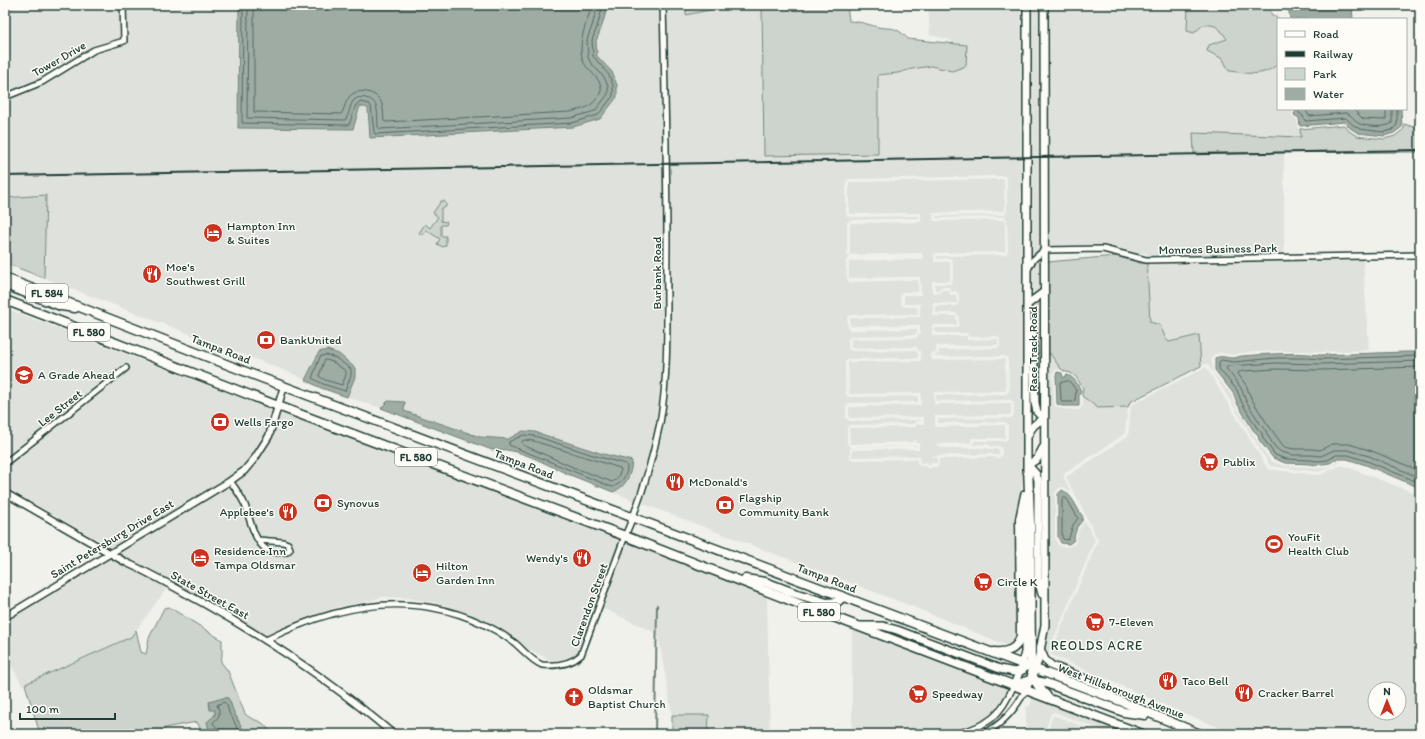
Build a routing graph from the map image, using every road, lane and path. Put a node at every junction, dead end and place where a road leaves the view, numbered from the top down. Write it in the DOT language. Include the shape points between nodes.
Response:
graph roads {
  1 [pos="124,5"];
  2 [pos="663,5"];
  3 [pos="1027,5"];
  4 [pos="1044,5"];
  5 [pos="5,97"];
  6 [pos="1044,250"];
  7 [pos="1420,255"];
  8 [pos="1028,270"];
  9 [pos="5,278"];
  10 [pos="5,285"];
  11 [pos="5,291"];
  12 [pos="1044,292"];
  13 [pos="5,300"];
  14 [pos="1028,304"];
  15 [pos="88,309"];
  16 [pos="1028,318"];
  17 [pos="126,368"];
  18 [pos="284,386"];
  19 [pos="278,406"];
  20 [pos="1044,418"];
  21 [pos="1028,435"];
  22 [pos="1044,445"];
  23 [pos="5,463"];
  24 [pos="1028,465"];
  25 [pos="230,481"];
  26 [pos="5,493"];
  27 [pos="1025,495"];
  28 [pos="633,518"];
  29 [pos="625,536"];
  30 [pos="258,540"];
  31 [pos="110,553"];
  32 [pos="732,578"];
  33 [pos="843,597"];
  34 [pos="1045,605"];
  35 [pos="5,617"];
  36 [pos="857,626"];
  37 [pos="266,640"];
  38 [pos="985,651"];
  39 [pos="1041,652"];
  40 [pos="1029,671"];
  41 [pos="1014,685"];
  42 [pos="1026,689"];
  43 [pos="1048,698"];
  44 [pos="1117,700"];
  45 [pos="1156,717"];
  46 [pos="393,734"];
  47 [pos="957,734"];
  48 [pos="983,734"];
  49 [pos="1142,734"];
  50 [pos="1200,734"];
  1 -- 5 [label="street, Tower Drive" via="124,41 94,50 42,82"];
  2 -- 28 [label="street, Burbank Road" via="667,187 665,368 660,422"];
  3 -- 8 [label="main road, Race Track Road"];
  4 -- 6 [label="main road, Race Track Road"];
  6 -- 7 [label="street, Monroes Business Park" via="1103,249 1146,260"];
  6 -- 8 [label="street" via="1033,260"];
  6 -- 12 [label="main road, Race Track Road"];
  8 -- 14 [label="main road, Race Track Road"];
  9 -- 15 [label="main road, Tampa Road / FL 584"];
  10 -- 15 [label="main road, FL 580" via="61,306"];
  11 -- 15 [label="main road" via="28,296 60,309"];
  12 -- 14 [label="main road"];
  12 -- 20 [label="main road, Race Track Road"];
  13 -- 19 [label="main road, FL 580"];
  14 -- 16 [label="main road, Race Track Road"];
  15 -- 18 [label="main road, Tampa Road / FL 580"];
  16 -- 20 [label="main road" via="1033,334 1036,408"];
  16 -- 21 [label="main road, Race Track Road"];
  17 -- 23 [label="street, Lee Street"];
  18 -- 19 [label="street, Saint Petersburg Drive East"];
  18 -- 28 [label="main road, Tampa Road / FL 580"];
  19 -- 25 [label="street, Saint Petersburg Drive East" via="269,436 263,446 250,463"];
  19 -- 29 [label="main road, FL 580"];
  20 -- 21 [label="main road" via="1031,428"];
  20 -- 22 [label="main road, Race Track Road"];
  21 -- 24 [label="main road, Race Track Road"];
  22 -- 24 [label="main road" via="1037,459"];
  22 -- 34 [label="main road, Race Track Road"];
  24 -- 27 [label="main road, Race Track Road"];
  24 -- 34 [label="main road" via="1038,480 1038,579"];
  24 -- 40 [label="main road"];
  25 -- 30 [label="street" via="245,504 252,530"];
  25 -- 31 [label="street, Saint Petersburg Drive East"];
  26 -- 31 [label="street, State Street East"];
  27 -- 38 [label="main road" via="1020,519 1021,636 1016,647 1003,652"];
  27 -- 40 [label="main road, Race Track Road" via="1025,646"];
  28 -- 29 [label="street, Burbank Road"];
  28 -- 33 [label="main road, Tampa Road / FL 580"];
  29 -- 32 [label="main road, FL 580"];
  29 -- 37 [label="street, Clarendon Street" via="582,653 570,663 542,665 494,629 446,610 422,606 368,605 339,611"];
  30 -- 30 [label="street" via="271,552 288,552 290,549 288,544 283,542"];
  31 -- 35 [label="street, Saint Petersburg Drive East"];
  31 -- 37 [label="street, State Street East"];
  32 -- 33 [label="main road" via="765,582 827,604 837,602"];
  32 -- 36 [label="main road, FL 580"];
  33 -- 38 [label="main road, Tampa Road / FL 580"];
  34 -- 39 [label="main road, Race Track Road"];
  36 -- 40 [label="main road" via="883,626 1000,669 1014,672"];
  36 -- 41 [label="main road, FL 580"];
  37 -- 46 [label="street, State Street East" via="346,695"];
  38 -- 40 [label="main road, Tampa Road / FL 580"];
  39 -- 40 [label="main road, Race Track Road"];
  39 -- 44 [label="main road" via="1052,666 1100,686"];
  40 -- 41 [label="main road"];
  40 -- 41 [label="main road, Race Track Road"];
  40 -- 42 [label="main road, Race Track Road"];
  40 -- 43 [label="main road" via="1037,686"];
  40 -- 44 [label="main road, West Hillsborough Avenue / FL 580"];
  40 -- 45 [label="main road" via="1046,683 1124,712"];
  41 -- 42 [label="main road, FL 580"];
  41 -- 47 [label="street" via="1005,704 993,719"];
  42 -- 43 [label="main road, FL 580"];
  42 -- 48 [label="street" via="1019,703 1007,717"];
  43 -- 49 [label="main road, FL 580"];
  44 -- 45 [label="main road, West Hillsborough Avenue / FL 580"];
  45 -- 50 [label="main road, West Hillsborough Avenue / FL 580"];
}
